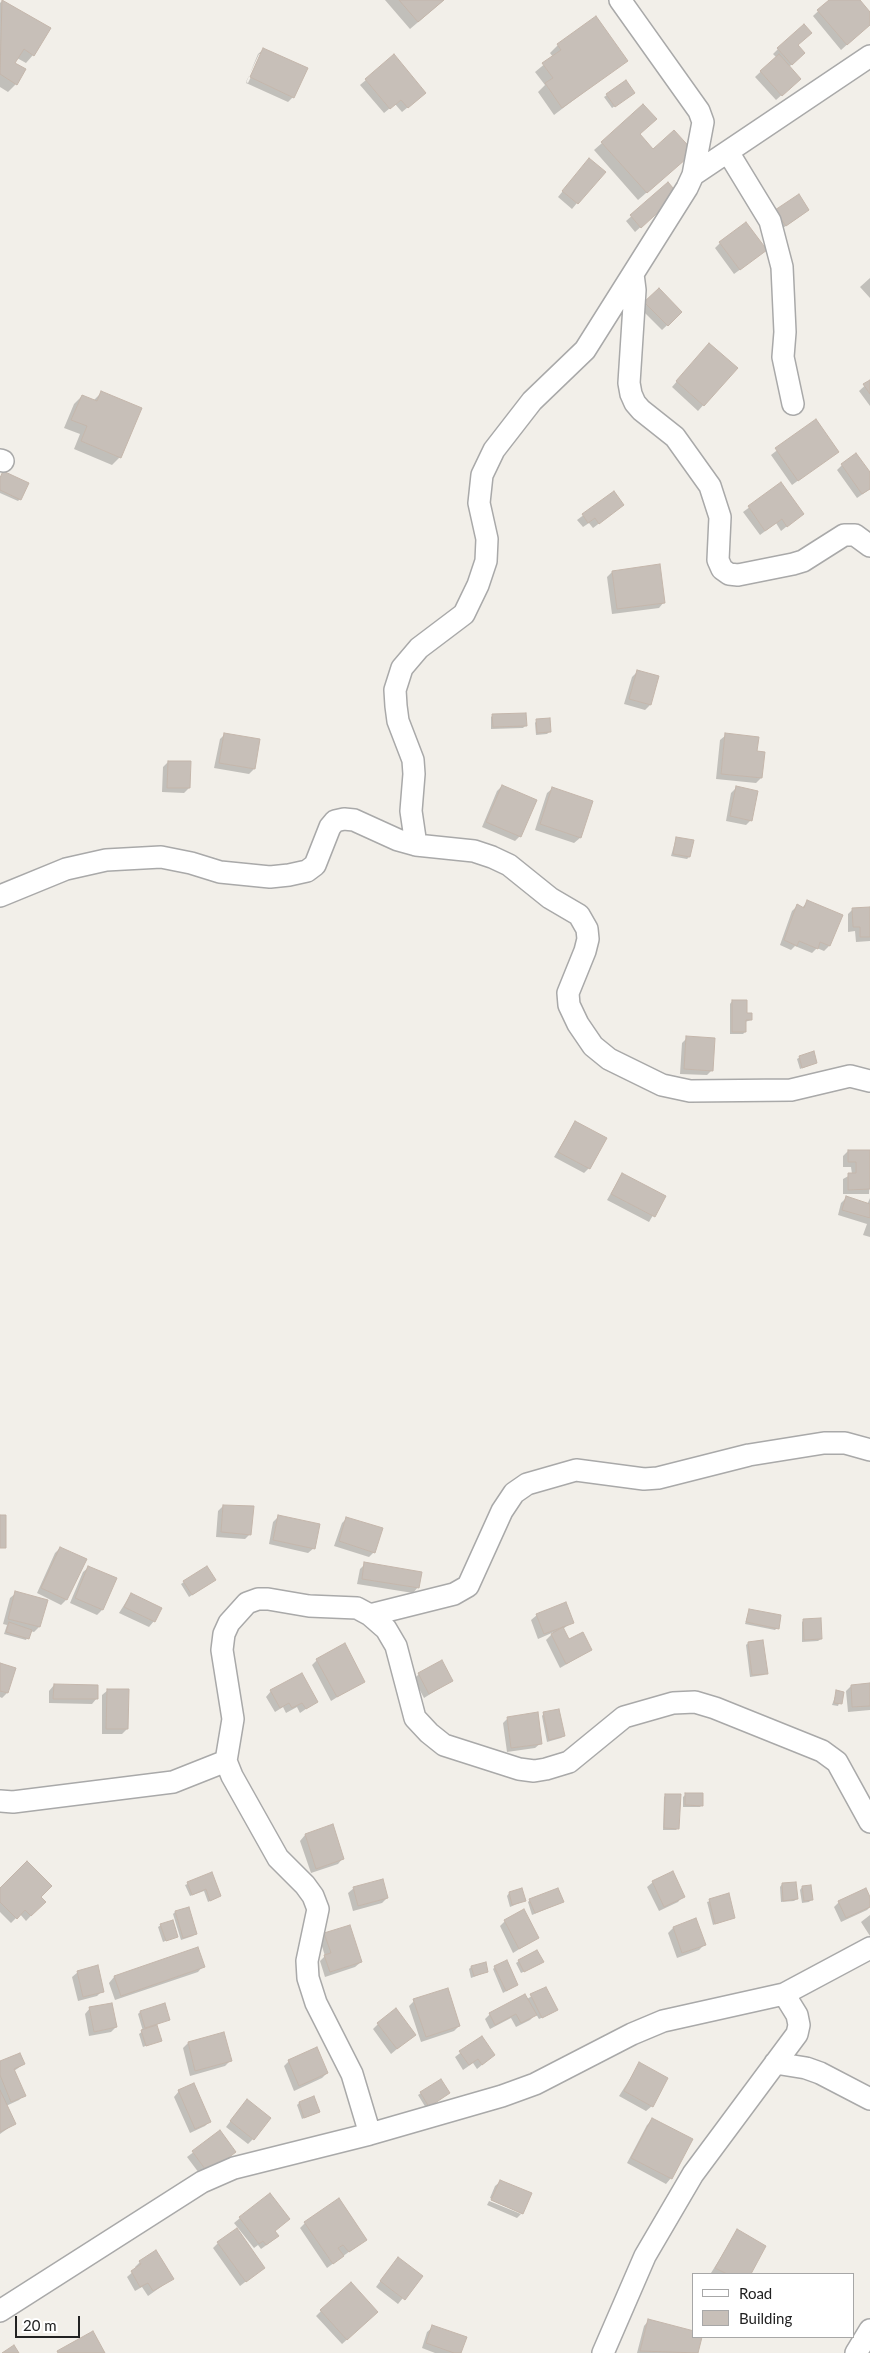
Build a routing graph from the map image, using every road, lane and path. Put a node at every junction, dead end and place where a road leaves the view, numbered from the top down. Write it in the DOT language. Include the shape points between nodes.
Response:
graph roads {
  1 [pos="620,0"];
  2 [pos="870,56"];
  3 [pos="728,152"];
  4 [pos="694,175"];
  5 [pos="633,274"];
  6 [pos="794,404"];
  7 [pos="870,546"];
  8 [pos="416,845"];
  9 [pos="0,896"];
  10 [pos="870,1081"];
  11 [pos="870,1450"];
  12 [pos="370,1615"];
  13 [pos="226,1761"];
  14 [pos="0,1801"];
  15 [pos="870,1822"];
  16 [pos="870,1948"];
  17 [pos="784,1994"];
  18 [pos="776,2063"];
  19 [pos="870,2099"];
  20 [pos="370,2134"];
  21 [pos="0,2311"];
  22 [pos="870,2330"];
  23 [pos="603,2353"];
  24 [pos="856,2353"];
  1 -- 4 [label="street" via="699,111 703,122"];
  2 -- 3 [label="street"];
  3 -- 4 [label="street"];
  3 -- 6 [label="street" via="770,220 782,267 783,357"];
  4 -- 5 [label="street"];
  5 -- 7 [label="street" via="631,394 641,410 674,437 710,486 720,517 718,560 722,569 738,575 793,564 844,535 862,538"];
  5 -- 8 [label="street" via="585,350 532,401 494,450 482,475 479,503 488,539 486,561 478,586 464,614 414,652 397,680 398,720 413,760 411,811"];
  8 -- 9 [label="street" via="398,840 363,822 344,819 335,821 330,827 315,865 307,871 270,877 220,872 191,862 161,857 106,860 66,869"];
  8 -- 10 [label="street" via="474,851 492,857 509,865 584,920 588,938 568,992 568,1005 593,1046 609,1059 662,1086 690,1091 791,1090 850,1076"];
  11 -- 12 [label="street" via="824,1443 749,1455 658,1478 576,1470 527,1484 514,1493 502,1510 468,1586 454,1594"];
  12 -- 13 [label="street" via="357,1608 309,1606 268,1599 247,1603 224,1634 222,1650 233,1720"];
  12 -- 15 [label="street" via="386,1630 396,1646 415,1718 444,1745 518,1769 546,1769 569,1762 624,1717 673,1703 695,1702 822,1751 837,1762"];
  13 -- 14 [label="street" via="173,1782"];
  13 -- 20 [label="street" via="278,1858 314,1896 318,1909 307,1961 308,1978 316,2003 352,2074"];
  16 -- 17 [label="street"];
  17 -- 18 [label="street" via="796,2015 797,2034"];
  17 -- 20 [label="street" via="663,2021 535,2084"];
  18 -- 19 [label="street" via="813,2070"];
  18 -- 23 [label="street" via="693,2174 645,2256"];
  20 -- 21 [label="street" via="234,2168 202,2182"];
  22 -- 24 [label="street"];
}
